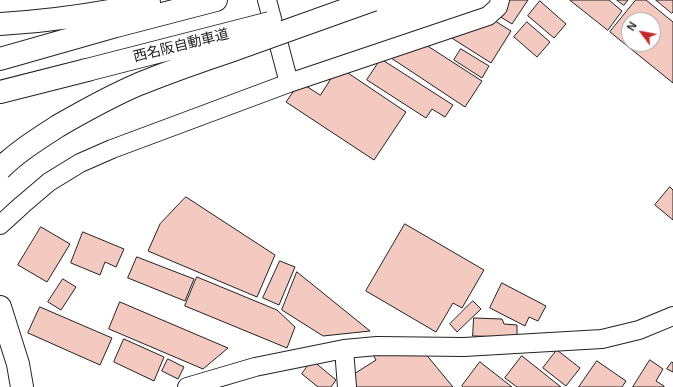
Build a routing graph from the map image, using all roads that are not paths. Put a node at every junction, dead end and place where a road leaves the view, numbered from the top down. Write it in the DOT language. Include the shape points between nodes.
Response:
graph roads {
  1 [pos="165,0"];
  2 [pos="216,0"];
  3 [pos="266,0"];
  4 [pos="362,0"];
  5 [pos="373,0"];
  6 [pos="500,0"];
  7 [pos="0,24"];
  8 [pos="0,59"];
  9 [pos="289,83"];
  10 [pos="6,91"];
  11 [pos="0,169"];
  12 [pos="0,225"];
  13 [pos="0,307"];
  14 [pos="671,319"];
  15 [pos="344,349"];
  16 [pos="22,387"];
  17 [pos="187,387"];
  18 [pos="347,387"];
  1 -- 7 [label="main road" via="58,19"];
  2 -- 8 [label="main road"];
  3 -- 9 [label="street"];
  4 -- 10 [label="main road, 西名阪自動車道, bridge"];
  5 -- 11 [label="main road, bridge" via="138,84 51,131"];
  6 -- 9 [label="street" via="488,16"];
  9 -- 12 [label="street" via="80,163 49,182"];
  13 -- 16 [label="main road" via="18,364"];
  14 -- 15 [label="street" via="602,339 464,347 377,346"];
  15 -- 17 [label="street" via="255,367"];
  15 -- 18 [label="street"];
}
